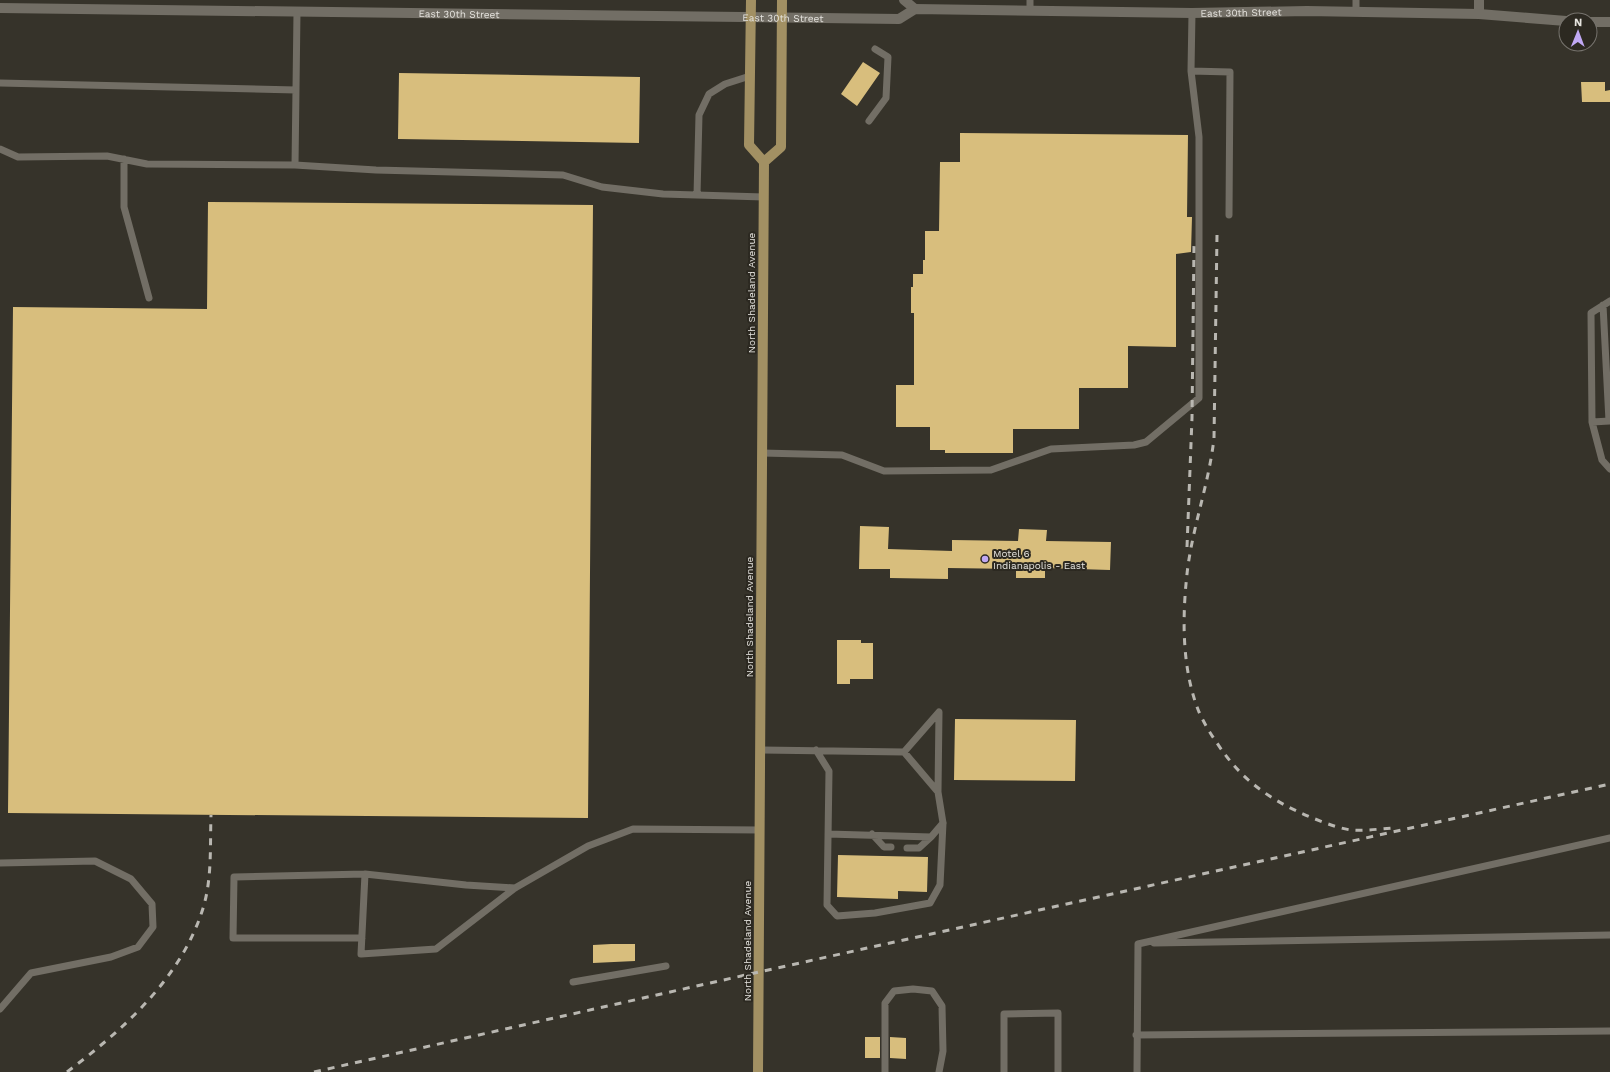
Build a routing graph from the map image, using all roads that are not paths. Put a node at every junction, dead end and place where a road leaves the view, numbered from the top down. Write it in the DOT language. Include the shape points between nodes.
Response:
graph roads {
  1 [pos="751,0"];
  2 [pos="782,0"];
  3 [pos="904,0"];
  4 [pos="1356,0"];
  5 [pos="1479,0"];
  6 [pos="1030,5"];
  7 [pos="0,8"];
  8 [pos="915,8"];
  9 [pos="297,12"];
  10 [pos="1192,12"];
  11 [pos="1356,12"];
  12 [pos="1479,14"];
  13 [pos="750,18"];
  14 [pos="782,18"];
  15 [pos="1558,20"];
  16 [pos="1598,22"];
  17 [pos="1610,22"];
  18 [pos="875,50"];
  19 [pos="1191,71"];
  20 [pos="750,76"];
  21 [pos="0,83"];
  22 [pos="296,90"];
  23 [pos="869,121"];
  24 [pos="0,149"];
  25 [pos="124,159"];
  26 [pos="764,162"];
  27 [pos="295,165"];
  28 [pos="698,195"];
  29 [pos="764,197"];
  30 [pos="1229,215"];
  31 [pos="149,298"];
  32 [pos="1610,301"];
  33 [pos="1603,306"];
  34 [pos="1609,421"];
  35 [pos="1592,422"];
  36 [pos="762,453"];
  37 [pos="1610,469"];
  38 [pos="760,750"];
  39 [pos="816,750"];
  40 [pos="904,752"];
  41 [pos="938,792"];
  42 [pos="943,823"];
  43 [pos="760,830"];
  44 [pos="828,834"];
  45 [pos="872,834"];
  46 [pos="931,837"];
  47 [pos="1610,838"];
  48 [pos="891,847"];
  49 [pos="907,848"];
  50 [pos="0,863"];
  51 [pos="365,874"];
  52 [pos="515,888"];
  53 [pos="1610,935"];
  54 [pos="362,938"];
  55 [pos="1138,944"];
  56 [pos="666,966"];
  57 [pos="573,982"];
  58 [pos="0,1009"];
  59 [pos="1610,1031"];
  60 [pos="1136,1035"];
  61 [pos="758,1072"];
  62 [pos="885,1072"];
  63 [pos="939,1072"];
  64 [pos="1004,1072"];
  65 [pos="1058,1072"];
  66 [pos="1137,1072"];
  1 -- 13 [label="main road"];
  2 -- 14 [label="main road"];
  3 -- 8 [label="main road"];
  4 -- 11 [label="lane"];
  5 -- 12 [label="main road"];
  6 -- 8 [label="main road, East 30th Street"];
  6 -- 10 [label="main road, East 30th Street"];
  7 -- 9 [label="main road, East 30th Street"];
  8 -- 14 [label="main road, East 30th Street" via="899,19"];
  9 -- 13 [label="main road, East 30th Street"];
  9 -- 22 [label="lane"];
  10 -- 11 [label="main road, East 30th Street"];
  10 -- 19 [label="lane"];
  11 -- 12 [label="main road, East 30th Street"];
  12 -- 15 [label="main road, East 30th Street"];
  13 -- 14 [label="main road, East 30th Street"];
  13 -- 20 [label="main road"];
  14 -- 26 [label="main road" via="781,147"];
  16 -- 17 [label="main road"];
  18 -- 23 [label="lane" via="888,57 886,98"];
  19 -- 30 [label="lane" via="1230,72"];
  19 -- 36 [label="lane" via="1199,137 1199,398 1146,442 1134,445 1050,449 990,470 884,471 842,455"];
  20 -- 26 [label="main road" via="749,146"];
  20 -- 28 [label="lane" via="725,84 709,94 699,115"];
  21 -- 22 [label="lane"];
  22 -- 27 [label="lane"];
  24 -- 25 [label="lane" via="18,157 107,156"];
  25 -- 27 [label="lane" via="148,164"];
  25 -- 31 [label="lane" via="124,207"];
  26 -- 29 [label="main road, North Shadeland Avenue"];
  27 -- 28 [label="lane" via="563,175 602,187"];
  28 -- 29 [label="lane"];
  29 -- 36 [label="main road, North Shadeland Avenue"];
  32 -- 33 [label="lane"];
  33 -- 34 [label="lane"];
  33 -- 35 [label="lane" via="1591,313"];
  34 -- 35 [label="lane"];
  35 -- 37 [label="lane" via="1602,460"];
  36 -- 38 [label="main road, North Shadeland Avenue"];
  38 -- 39 [label="lane"];
  38 -- 43 [label="main road, North Shadeland Avenue"];
  39 -- 40 [label="lane"];
  39 -- 44 [label="lane" via="829,771"];
  40 -- 41 [label="lane"];
  40 -- 41 [label="lane" via="939,712"];
  41 -- 42 [label="lane"];
  42 -- 44 [label="lane" via="940,885 930,903 875,913 836,916 827,905"];
  42 -- 46 [label="lane"];
  43 -- 52 [label="lane" via="633,829 588,846"];
  43 -- 61 [label="main road, North Shadeland Avenue"];
  44 -- 45 [label="lane"];
  45 -- 46 [label="lane"];
  45 -- 48 [label="lane" via="884,847"];
  46 -- 49 [label="lane" via="919,848"];
  47 -- 55 [label="lane"];
  50 -- 58 [label="lane" via="95,861 131,879 152,904 153,927 138,947 112,957 31,973"];
  51 -- 52 [label="lane"];
  51 -- 54 [label="lane"];
  51 -- 54 [label="lane" via="234,877 233,938"];
  52 -- 54 [label="lane" via="436,949 361,954"];
  53 -- 55 [label="lane"];
  55 -- 60 [label="lane"];
  56 -- 57 [label="lane"];
  59 -- 60 [label="lane"];
  60 -- 66 [label="lane"];
  62 -- 63 [label="lane" via="884,1003 894,990 913,989 932,991 942,1006 943,1051"];
  64 -- 65 [label="lane" via="1004,1014 1058,1013"];
}
